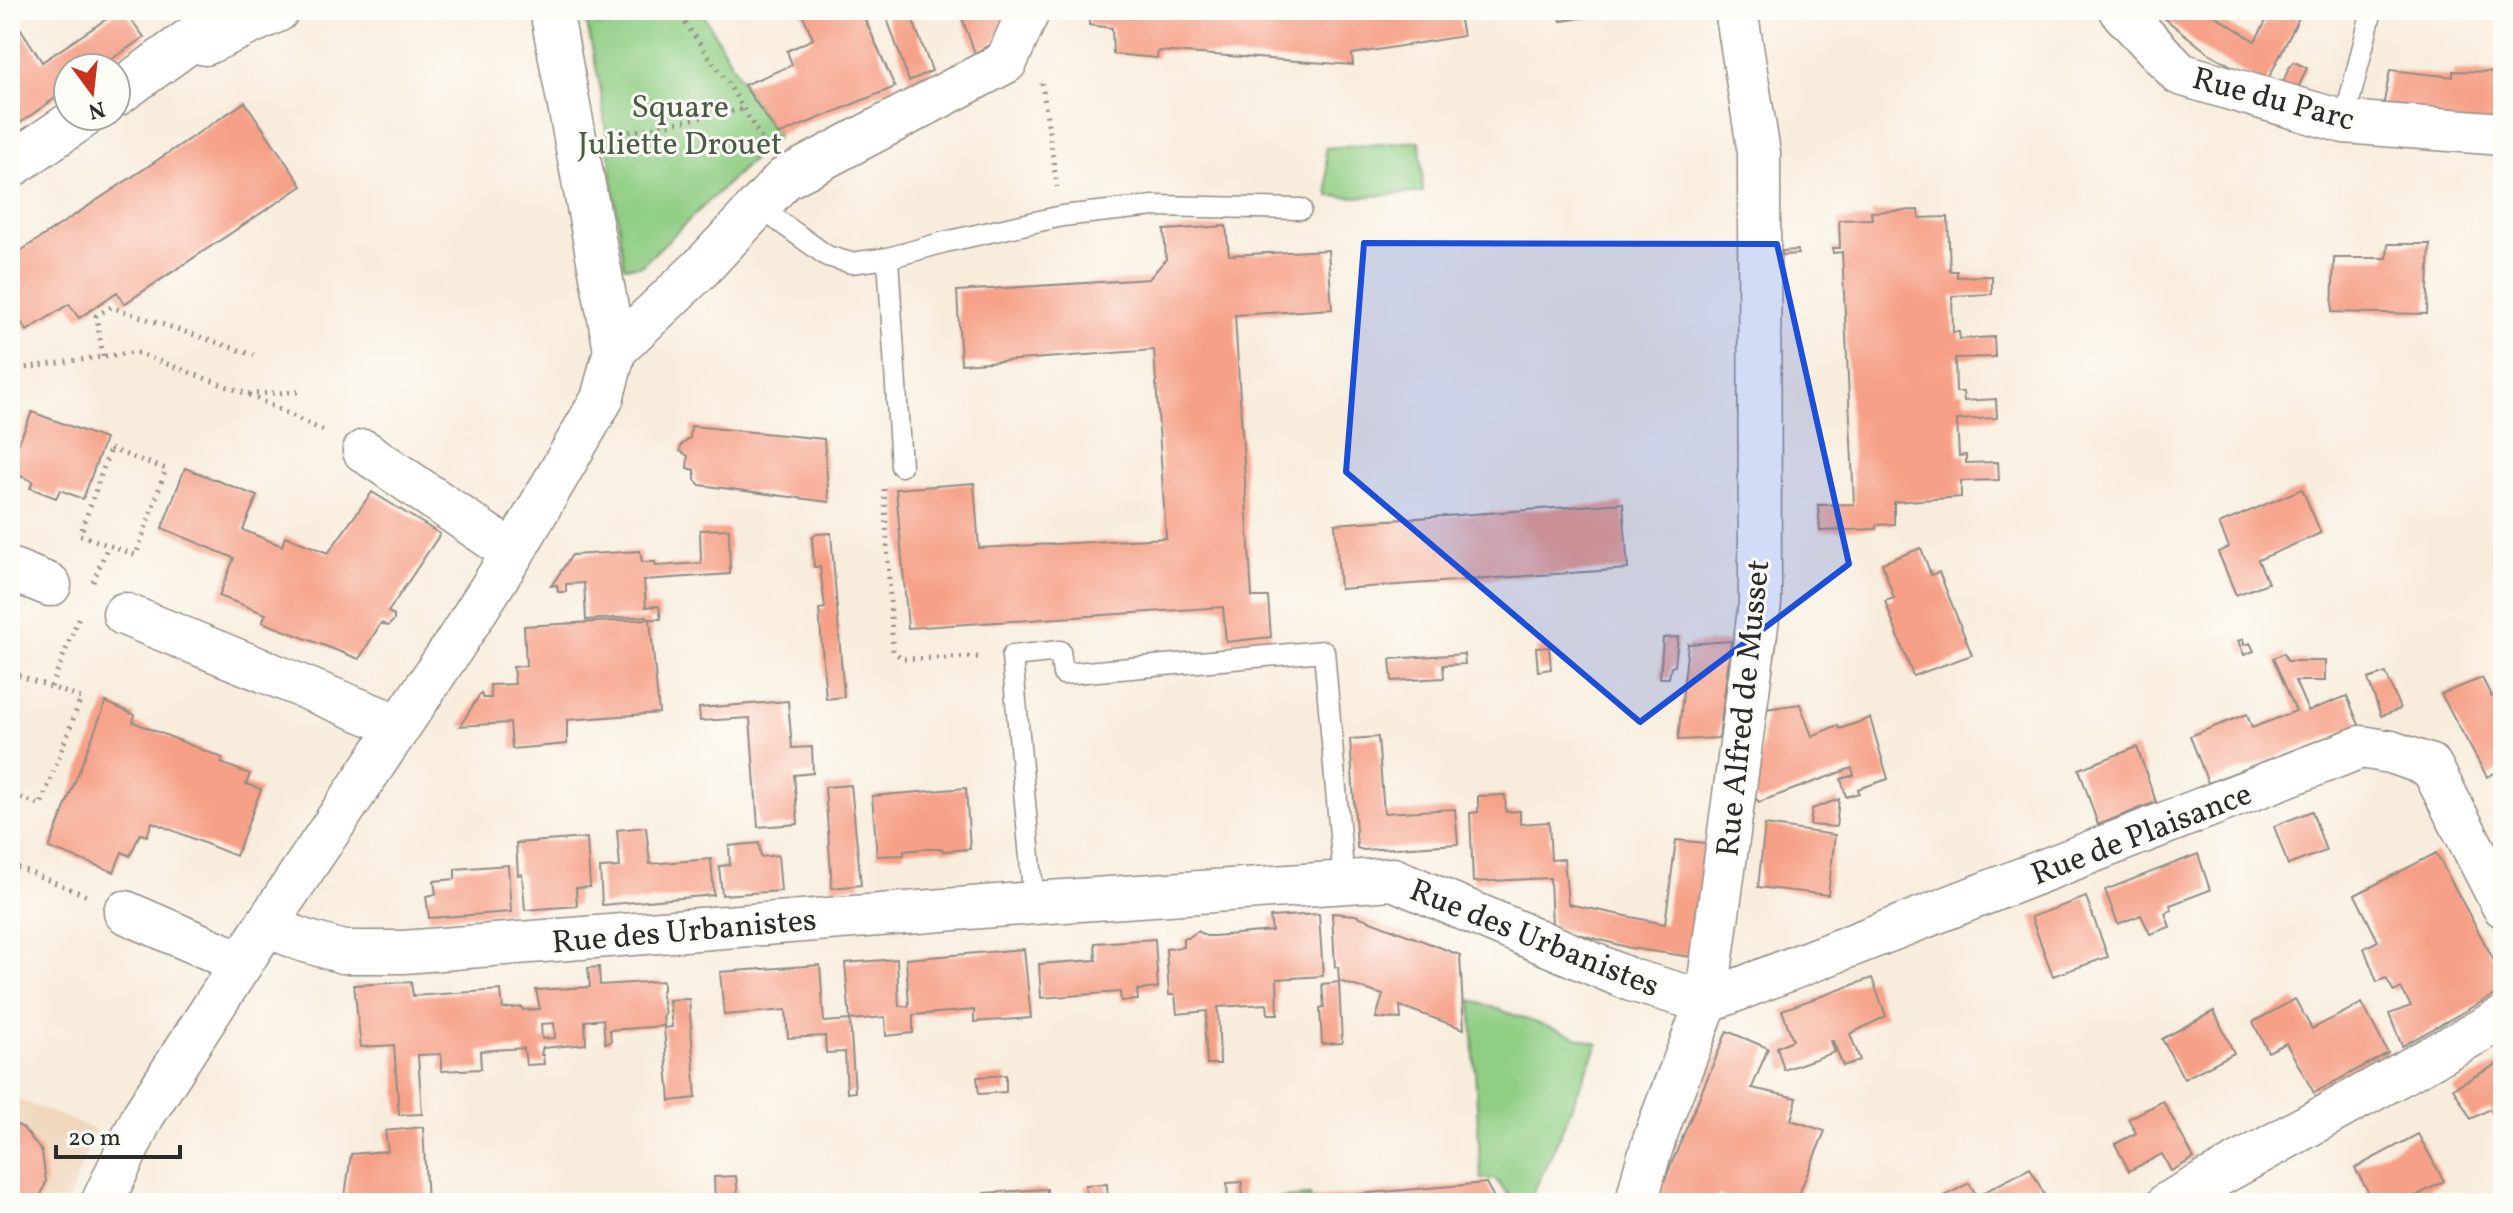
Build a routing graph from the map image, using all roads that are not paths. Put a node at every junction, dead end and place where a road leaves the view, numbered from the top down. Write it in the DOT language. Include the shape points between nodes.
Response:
graph roads {
  1 [pos="232,10"];
  2 [pos="277,10"];
  3 [pos="529,10"];
  4 [pos="551,10"];
  5 [pos="1029,10"];
  6 [pos="1736,10"];
  7 [pos="2120,10"];
  8 [pos="2372,10"];
  9 [pos="560,51"];
  10 [pos="163,62"];
  11 [pos="132,83"];
  12 [pos="2344,122"];
  13 [pos="60,132"];
  14 [pos="2503,134"];
  15 [pos="10,166"];
  16 [pos="771,192"];
  17 [pos="1301,209"];
  18 [pos="888,258"];
  19 [pos="615,350"];
  20 [pos="364,451"];
  21 [pos="901,466"];
  22 [pos="513,553"];
  23 [pos="10,569"];
  24 [pos="66,599"];
  25 [pos="124,614"];
  26 [pos="399,726"];
  27 [pos="1344,882"];
  28 [pos="1034,903"];
  29 [pos="2503,906"];
  30 [pos="125,912"];
  31 [pos="266,925"];
  32 [pos="242,963"];
  33 [pos="1706,1002"];
  34 [pos="2503,1018"];
  35 [pos="102,1203"];
  36 [pos="1637,1203"];
  37 [pos="2168,1203"];
  1 -- 10 [label="main road"];
  2 -- 10 [label="main road"];
  3 -- 9 [label="street"];
  4 -- 9 [label="street"];
  5 -- 16 [label="street" via="1006,62"];
  6 -- 33 [label="street, Rue Alfred de Musset" via="1759,153 1760,603"];
  7 -- 12 [label="street, Rue du Parc" via="2180,74"];
  8 -- 12 [label="lane"];
  9 -- 19 [label="street"];
  10 -- 11 [label="main road"];
  12 -- 14 [label="street, Rue du Parc"];
  13 -- 15 [label="main road"];
  16 -- 18 [label="lane" via="827,256 851,263"];
  16 -- 19 [label="street"];
  17 -- 18 [label="lane" via="1154,206 1062,216"];
  18 -- 21 [label="lane"];
  19 -- 22 [label="street" via="602,399"];
  20 -- 22 [label="street"];
  22 -- 26 [label="street"];
  23 -- 24 [label="street"];
  25 -- 26 [label="street"];
  26 -- 31 [label="street"];
  27 -- 28 [label="street, Rue des Urbanistes"];
  27 -- 28 [label="lane" via="1324,651 1063,674 1060,651 1012,656"];
  27 -- 33 [label="street, Rue des Urbanistes" via="1393,879 1631,980"];
  28 -- 31 [label="street, Rue des Urbanistes" via="403,952 343,952"];
  29 -- 33 [label="street, Rue de Plaisance" via="2431,766 2361,747"];
  30 -- 32 [label="street"];
  31 -- 32 [label="street"];
  32 -- 35 [label="street" via="143,1116"];
  33 -- 36 [label="street, Rue Alfred de Musset"];
  34 -- 37 [label="street"];
}
